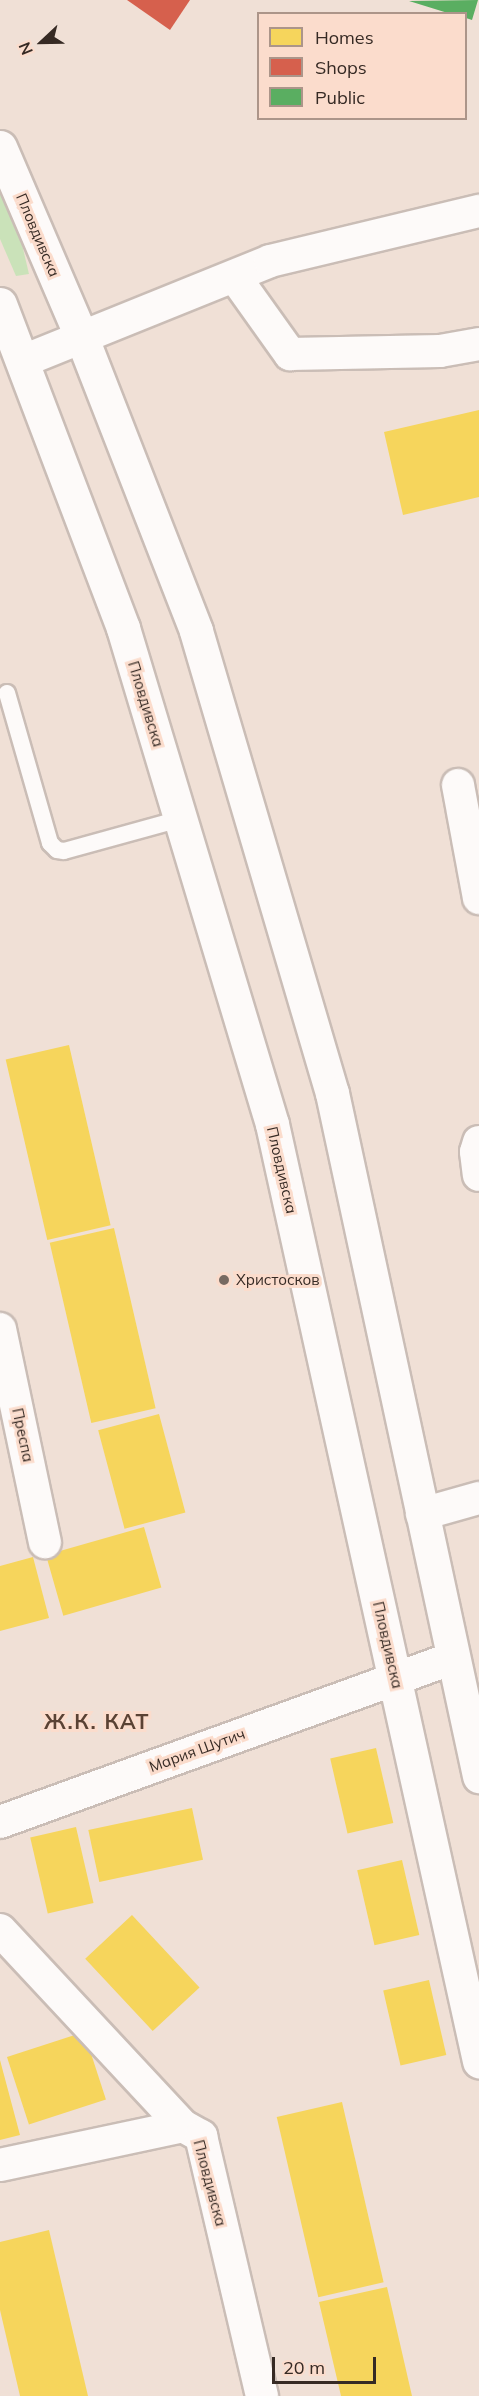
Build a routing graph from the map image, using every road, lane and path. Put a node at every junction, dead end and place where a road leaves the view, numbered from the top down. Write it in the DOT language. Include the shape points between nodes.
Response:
graph roads {
  1 [pos="0,147"];
  2 [pos="479,211"];
  3 [pos="235,277"];
  4 [pos="0,304"];
  5 [pos="82,338"];
  6 [pos="479,344"];
  7 [pos="23,361"];
  8 [pos="7,693"];
  9 [pos="458,785"];
  10 [pos="180,819"];
  11 [pos="479,898"];
  12 [pos="479,1142"];
  13 [pos="479,1175"];
  14 [pos="0,1329"];
  15 [pos="479,1498"];
  16 [pos="422,1514"];
  17 [pos="45,1542"];
  18 [pos="453,1658"];
  19 [pos="395,1677"];
  20 [pos="479,1776"];
  21 [pos="0,1822"];
  22 [pos="0,1930"];
  23 [pos="479,2061"];
  24 [pos="183,2126"];
  25 [pos="0,2165"];
  26 [pos="262,2396"];
  1 -- 5 [label="street, Пловдивска"];
  2 -- 3 [label="street" via="270,261"];
  3 -- 5 [label="street"];
  3 -- 6 [label="street" via="290,354 440,351"];
  4 -- 7 [label="street, Пловдивска"];
  5 -- 7 [label="street"];
  5 -- 16 [label="street, Пловдивска" via="196,631 332,1093"];
  7 -- 10 [label="street, Пловдивска" via="123,628"];
  8 -- 10 [label="lane" via="50,843 57,850"];
  9 -- 11 [label="street"];
  10 -- 19 [label="street, Пловдивска" via="272,1124"];
  12 -- 13 [label="street"];
  14 -- 17 [label="street, Преспа"];
  15 -- 16 [label="street"];
  16 -- 18 [label="street, Пловдивска"];
  18 -- 19 [label="street, Мария Шутич"];
  18 -- 20 [label="street, Пловдивска"];
  19 -- 21 [label="street, Мария Шутич"];
  19 -- 23 [label="street, Пловдивска"];
  22 -- 24 [label="street"];
  24 -- 25 [label="street, Пловдивска"];
  24 -- 26 [label="street, Пловдивска" via="201,2136"];
}
